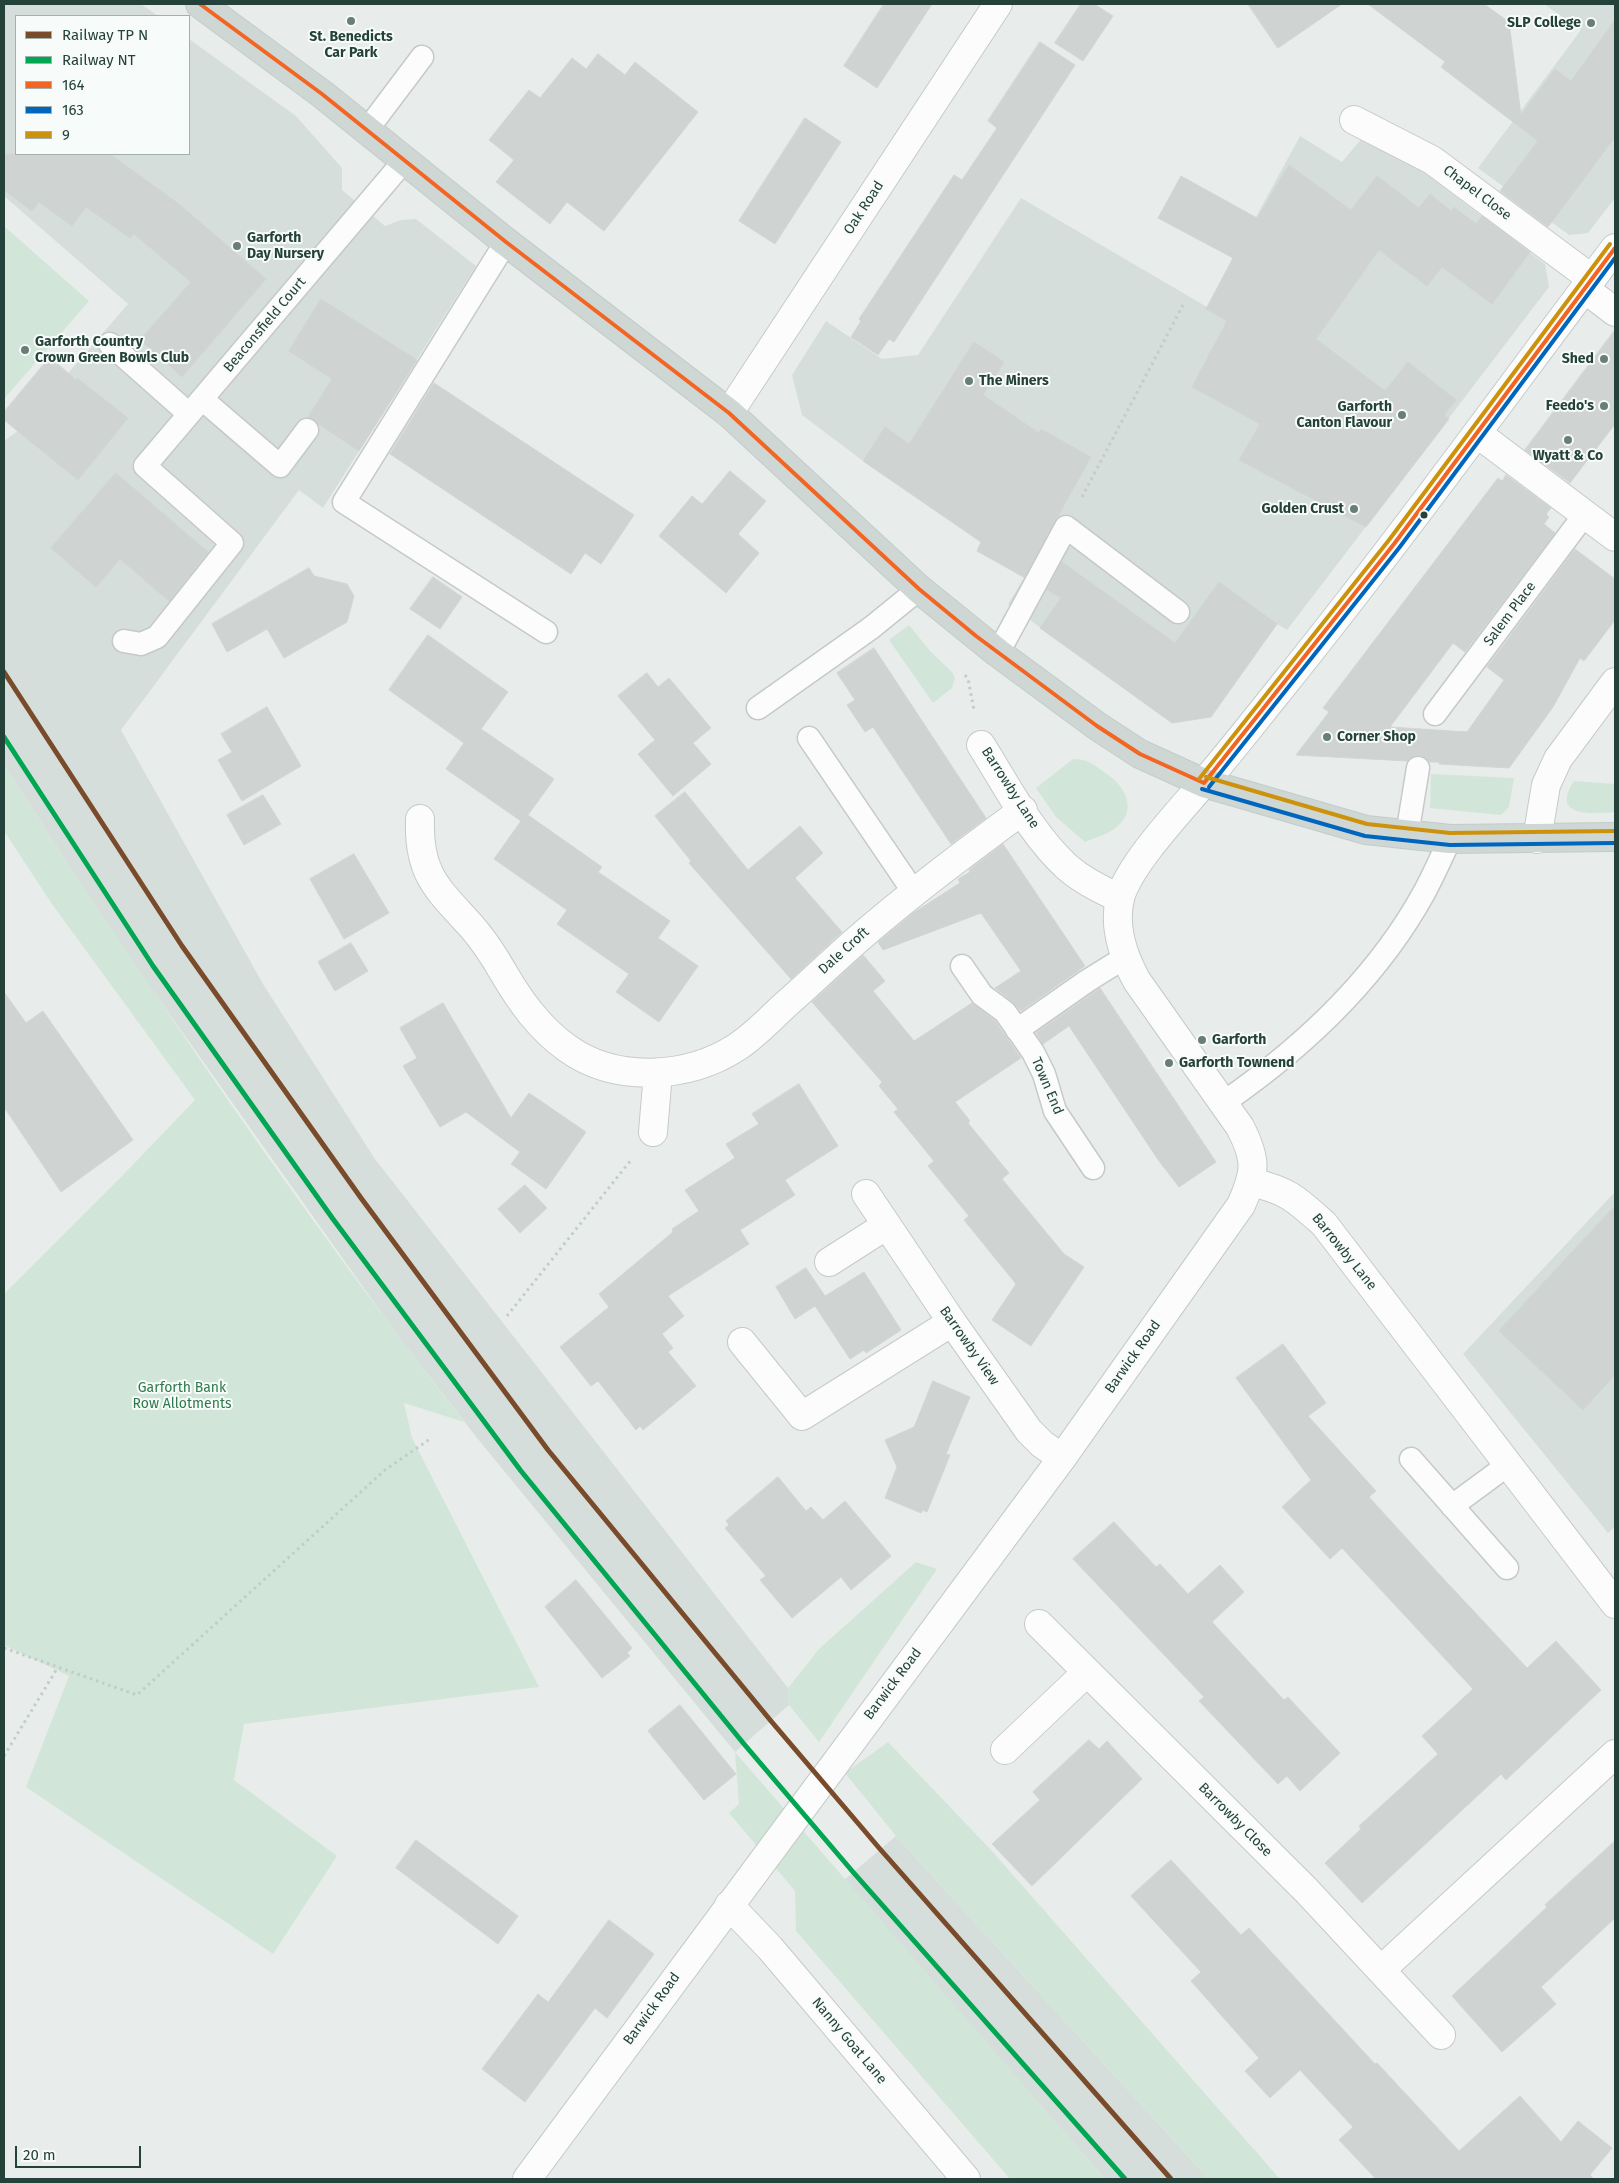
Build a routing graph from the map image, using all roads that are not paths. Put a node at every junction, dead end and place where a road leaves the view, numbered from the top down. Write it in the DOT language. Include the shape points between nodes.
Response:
graph roads {
  1 [pos="200,4"];
  2 [pos="998,4"];
  3 [pos="422,57"];
  4 [pos="1354,120"];
  5 [pos="367,130"];
  6 [pos="404,161"];
  7 [pos="506,242"];
  8 [pos="1615,248"];
  9 [pos="1588,284"];
  10 [pos="1615,312"];
  11 [pos="110,344"];
  12 [pos="195,407"];
  13 [pos="729,413"];
  14 [pos="307,430"];
  15 [pos="1478,434"];
  16 [pos="1585,514"];
  17 [pos="1615,537"];
  18 [pos="919,589"];
  19 [pos="1178,612"];
  20 [pos="546,632"];
  21 [pos="124,641"];
  22 [pos="998,653"];
  23 [pos="1615,682"];
  24 [pos="758,708"];
  25 [pos="1435,714"];
  26 [pos="809,738"];
  27 [pos="981,745"];
  28 [pos="1418,768"];
  29 [pos="1204,783"];
  30 [pos="1023,810"];
  31 [pos="420,819"];
  32 [pos="1407,835"];
  33 [pos="1615,837"];
  34 [pos="1450,839"];
  35 [pos="1536,839"];
  36 [pos="913,891"];
  37 [pos="1120,898"];
  38 [pos="1124,958"];
  39 [pos="962,966"];
  40 [pos="1017,1030"];
  41 [pos="658,1073"];
  42 [pos="1223,1103"];
  43 [pos="653,1132"];
  44 [pos="1093,1168"];
  45 [pos="1251,1182"];
  46 [pos="866,1194"];
  47 [pos="887,1225"];
  48 [pos="829,1262"];
  49 [pos="952,1322"];
  50 [pos="742,1342"];
  51 [pos="1062,1458"];
  52 [pos="1411,1459"];
  53 [pos="1508,1464"];
  54 [pos="1452,1506"];
  55 [pos="1507,1568"];
  56 [pos="1615,1604"];
  57 [pos="1039,1624"];
  58 [pos="1087,1672"];
  59 [pos="1005,1750"];
  60 [pos="1615,1754"];
  61 [pos="729,1905"];
  62 [pos="1382,1970"];
  63 [pos="1441,2035"];
  64 [pos="527,2179"];
  65 [pos="966,2179"];
  1 -- 5 [label="main road"];
  2 -- 13 [label="street, Oak Road"];
  3 -- 5 [label="lane"];
  4 -- 9 [label="street, Chapel Close" via="1432,160"];
  5 -- 6 [label="main road"];
  6 -- 7 [label="main road"];
  6 -- 12 [label="lane, Beaconsfield Court"];
  7 -- 13 [label="main road"];
  7 -- 20 [label="lane" via="344,502"];
  8 -- 9 [label="street"];
  9 -- 10 [label="street, Chapel Close"];
  9 -- 15 [label="street"];
  11 -- 12 [label="lane"];
  12 -- 14 [label="lane" via="280,466"];
  12 -- 21 [label="lane, Beaconsfield Court" via="145,466 232,543 157,637 141,644"];
  13 -- 18 [label="main road"];
  15 -- 16 [label="street"];
  15 -- 29 [label="street"];
  16 -- 17 [label="street"];
  16 -- 25 [label="lane, Salem Place"];
  18 -- 22 [label="main road"];
  18 -- 24 [label="lane" via="871,628"];
  19 -- 22 [label="lane" via="1066,527"];
  22 -- 29 [label="main road" via="1140,754"];
  23 -- 35 [label="street" via="1558,759 1546,784"];
  26 -- 36 [label="lane"];
  27 -- 30 [label="street, Barrowby Lane"];
  28 -- 32 [label="lane"];
  29 -- 32 [label="main road" via="1366,830"];
  29 -- 37 [label="street" via="1148,850"];
  30 -- 36 [label="street, Dale Croft"];
  30 -- 37 [label="street, Barrowby Lane" via="1047,846 1068,868 1093,886"];
  31 -- 41 [label="street, Dale Croft" via="419,843 436,887 492,952 524,1005 544,1029 568,1049 597,1063 627,1071"];
  32 -- 34 [label="main road"];
  33 -- 35 [label="main road"];
  34 -- 35 [label="main road"];
  34 -- 42 [label="lane" via="1425,891 1370,972 1302,1044"];
  36 -- 41 [label="street, Dale Croft" via="737,1047 712,1061"];
  37 -- 38 [label="street" via="1119,937"];
  38 -- 40 [label="lane"];
  38 -- 42 [label="street"];
  39 -- 40 [label="lane, Town End" via="982,995 1005,1012"];
  40 -- 44 [label="lane, Town End" via="1044,1074 1055,1111"];
  41 -- 43 [label="street"];
  42 -- 45 [label="street" via="1248,1143 1254,1162"];
  45 -- 51 [label="street, Barwick Road" via="1241,1204"];
  45 -- 53 [label="street, Barrowby Lane" via="1278,1189 1298,1200 1324,1224"];
  46 -- 47 [label="street, Barrowby View"];
  47 -- 48 [label="street"];
  47 -- 49 [label="street, Barrowby View"];
  49 -- 50 [label="street" via="802,1416"];
  49 -- 51 [label="street, Barrowby View" via="1029,1431"];
  51 -- 61 [label="street, Barwick Road"];
  52 -- 54 [label="lane"];
  53 -- 54 [label="lane"];
  53 -- 56 [label="street, Barrowby Lane"];
  54 -- 55 [label="lane"];
  57 -- 58 [label="street, Barrowby Close"];
  58 -- 59 [label="street"];
  58 -- 62 [label="street, Barrowby Close"];
  60 -- 62 [label="street"];
  61 -- 64 [label="street, Barwick Road"];
  61 -- 65 [label="street, Nanny Goat Lane" via="770,1948"];
  62 -- 63 [label="street, Barrowby Close"];
}
